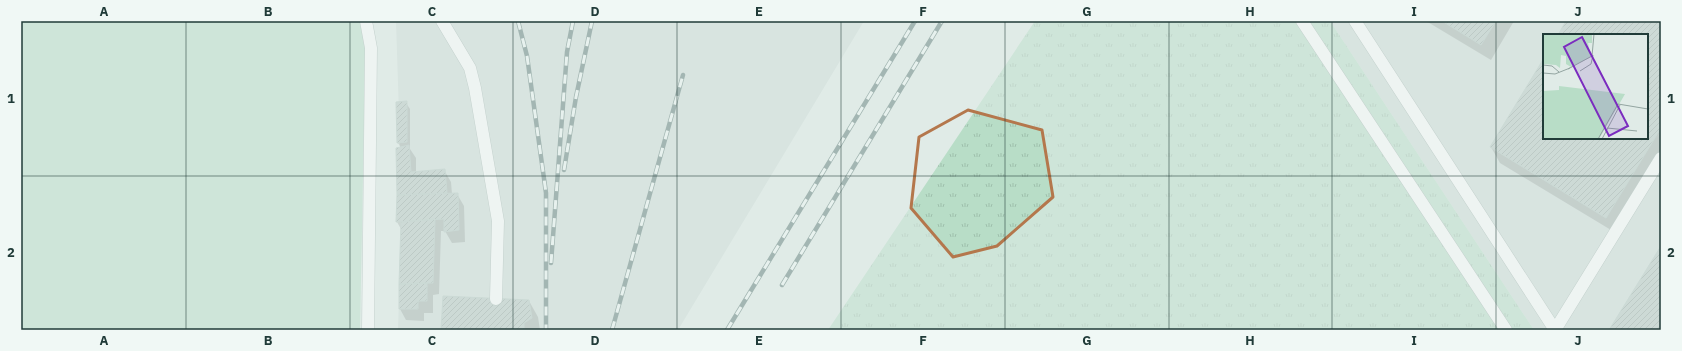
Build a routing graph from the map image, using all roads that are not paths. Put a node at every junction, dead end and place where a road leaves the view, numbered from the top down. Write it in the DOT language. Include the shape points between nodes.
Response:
graph roads {
  1 [pos="366,21"];
  2 [pos="442,21"];
  3 [pos="1302,21"];
  4 [pos="1355,21"];
  5 [pos="1661,158"];
  6 [pos="496,299"];
  7 [pos="368,330"];
  8 [pos="1506,330"];
  9 [pos="1555,330"];
  1 -- 7 [label="lane" via="371,48"];
  2 -- 6 [label="lane" via="470,68 475,88 498,221"];
  3 -- 8 [label="lane"];
  4 -- 9 [label="lane"];
  5 -- 9 [label="lane"];
}
